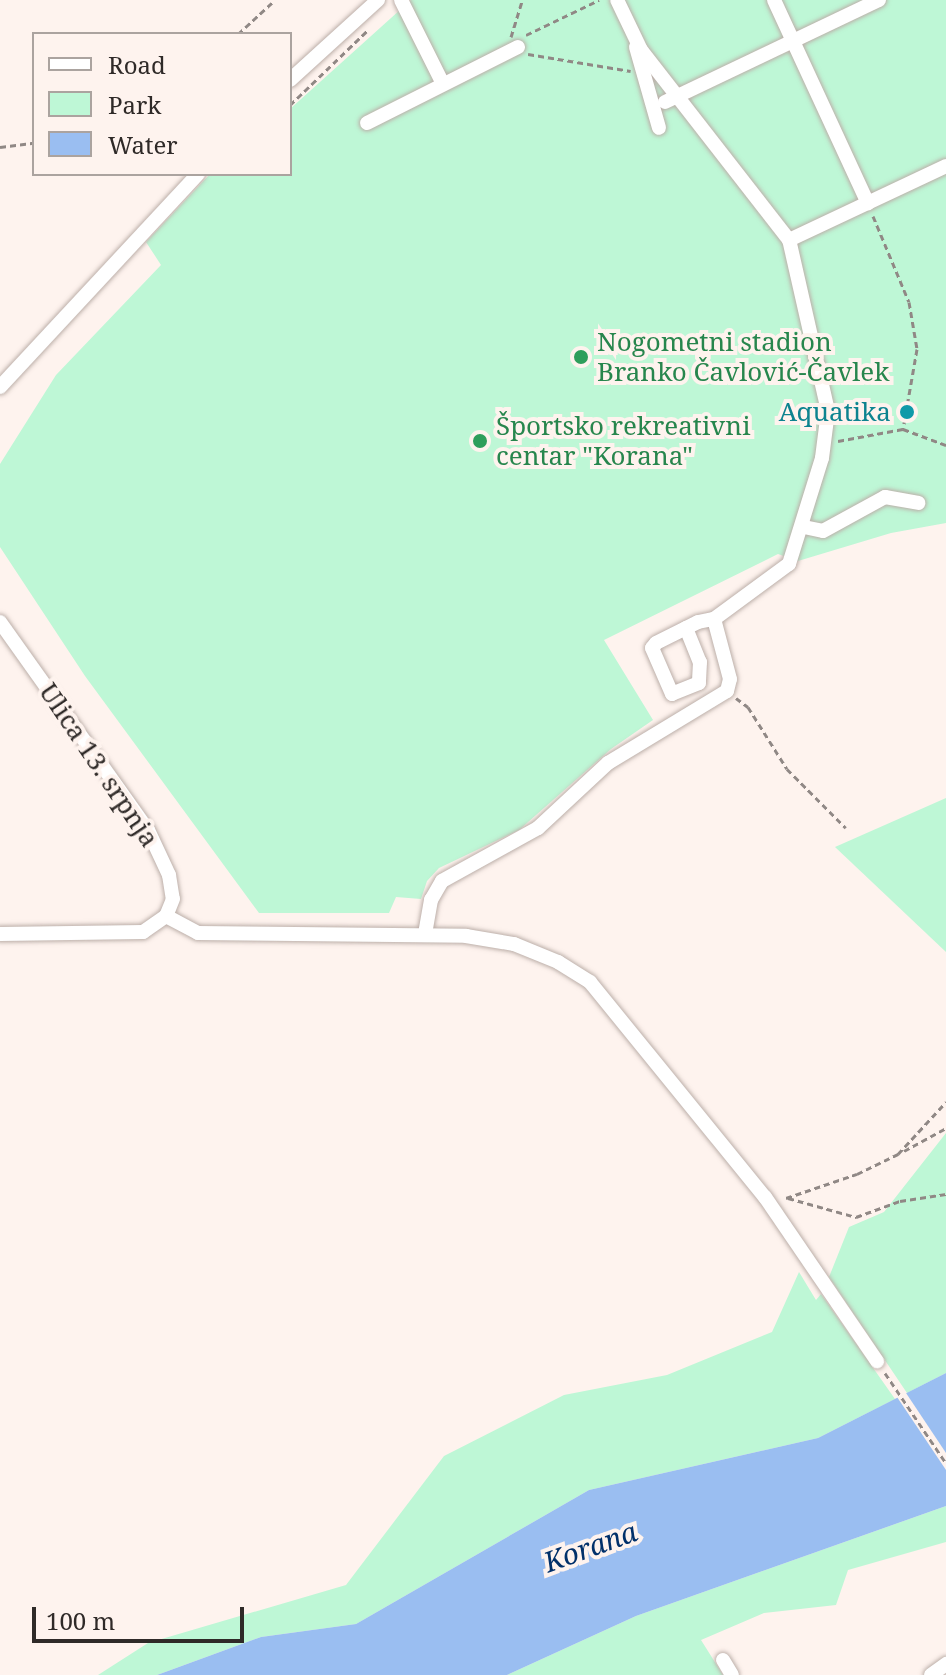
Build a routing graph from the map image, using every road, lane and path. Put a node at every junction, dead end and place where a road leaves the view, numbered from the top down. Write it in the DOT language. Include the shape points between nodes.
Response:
graph roads {
  1 [pos="275,0"];
  2 [pos="378,0"];
  3 [pos="401,0"];
  4 [pos="522,0"];
  5 [pos="599,0"];
  6 [pos="617,0"];
  7 [pos="774,0"];
  8 [pos="879,0"];
  9 [pos="371,27"];
  10 [pos="240,32"];
  11 [pos="793,40"];
  12 [pos="637,43"];
  13 [pos="518,47"];
  14 [pos="634,72"];
  15 [pos="292,78"];
  16 [pos="443,84"];
  17 [pos="678,93"];
  18 [pos="665,102"];
  19 [pos="292,103"];
  20 [pos="367,123"];
  21 [pos="659,128"];
  22 [pos="32,143"];
  23 [pos="0,147"];
  24 [pos="946,166"];
  25 [pos="196,176"];
  26 [pos="868,203"];
  27 [pos="789,240"];
  28 [pos="0,387"];
  29 [pos="903,429"];
  30 [pos="838,441"];
  31 [pos="946,445"];
  32 [pos="918,503"];
  33 [pos="804,527"];
  34 [pos="714,619"];
  35 [pos="0,622"];
  36 [pos="686,628"];
  37 [pos="727,691"];
  38 [pos="846,828"];
  39 [pos="166,916"];
  40 [pos="0,934"];
  41 [pos="425,934"];
  42 [pos="946,1102"];
  43 [pos="946,1128"];
  44 [pos="898,1154"];
  45 [pos="946,1194"];
  46 [pos="765,1197"];
  47 [pos="786,1198"];
  48 [pos="877,1361"];
  49 [pos="946,1463"];
  50 [pos="723,1660"];
  51 [pos="946,1664"];
  52 [pos="732,1675"];
  53 [pos="931,1675"];
  1 -- 10 [label="path"];
  2 -- 15 [label="street"];
  3 -- 16 [label="street"];
  4 -- 5 [label="path" via="511,37 515,41"];
  6 -- 12 [label="street"];
  7 -- 11 [label="street"];
  8 -- 11 [label="street"];
  9 -- 19 [label="path"];
  11 -- 17 [label="street"];
  11 -- 26 [label="street"];
  12 -- 17 [label="street"];
  12 -- 21 [label="street"];
  13 -- 14 [label="path" via="521,53"];
  13 -- 16 [label="street"];
  16 -- 20 [label="street"];
  17 -- 18 [label="street"];
  17 -- 27 [label="street"];
  22 -- 23 [label="path"];
  24 -- 26 [label="street"];
  25 -- 28 [label="street"];
  26 -- 27 [label="street"];
  26 -- 29 [label="path" via="909,302 917,349"];
  27 -- 33 [label="street" via="828,411"];
  29 -- 30 [label="path"];
  29 -- 31 [label="path"];
  32 -- 33 [label="street" via="885,497 823,531"];
  33 -- 34 [label="street" via="789,564 778,576"];
  34 -- 36 [label="street"];
  34 -- 37 [label="street" via="730,679"];
  35 -- 39 [label="street, Ulica 13. srpnja" via="148,830 173,887"];
  36 -- 36 [label="street" via="652,648 672,694 699,683 700,662"];
  37 -- 38 [label="path" via="748,707 787,769"];
  37 -- 41 [label="street" via="608,763 538,828 442,881 431,900"];
  39 -- 40 [label="street" via="143,932"];
  39 -- 41 [label="street" via="198,933"];
  41 -- 46 [label="street" via="514,944 590,982"];
  42 -- 44 [label="path"];
  43 -- 44 [label="path"];
  44 -- 47 [label="path"];
  45 -- 47 [label="path" via="900,1201 856,1217"];
  46 -- 47 [label="path"];
  46 -- 48 [label="street"];
  48 -- 49 [label="path"];
  50 -- 52 [label="street"];
  51 -- 53 [label="street"];
}
